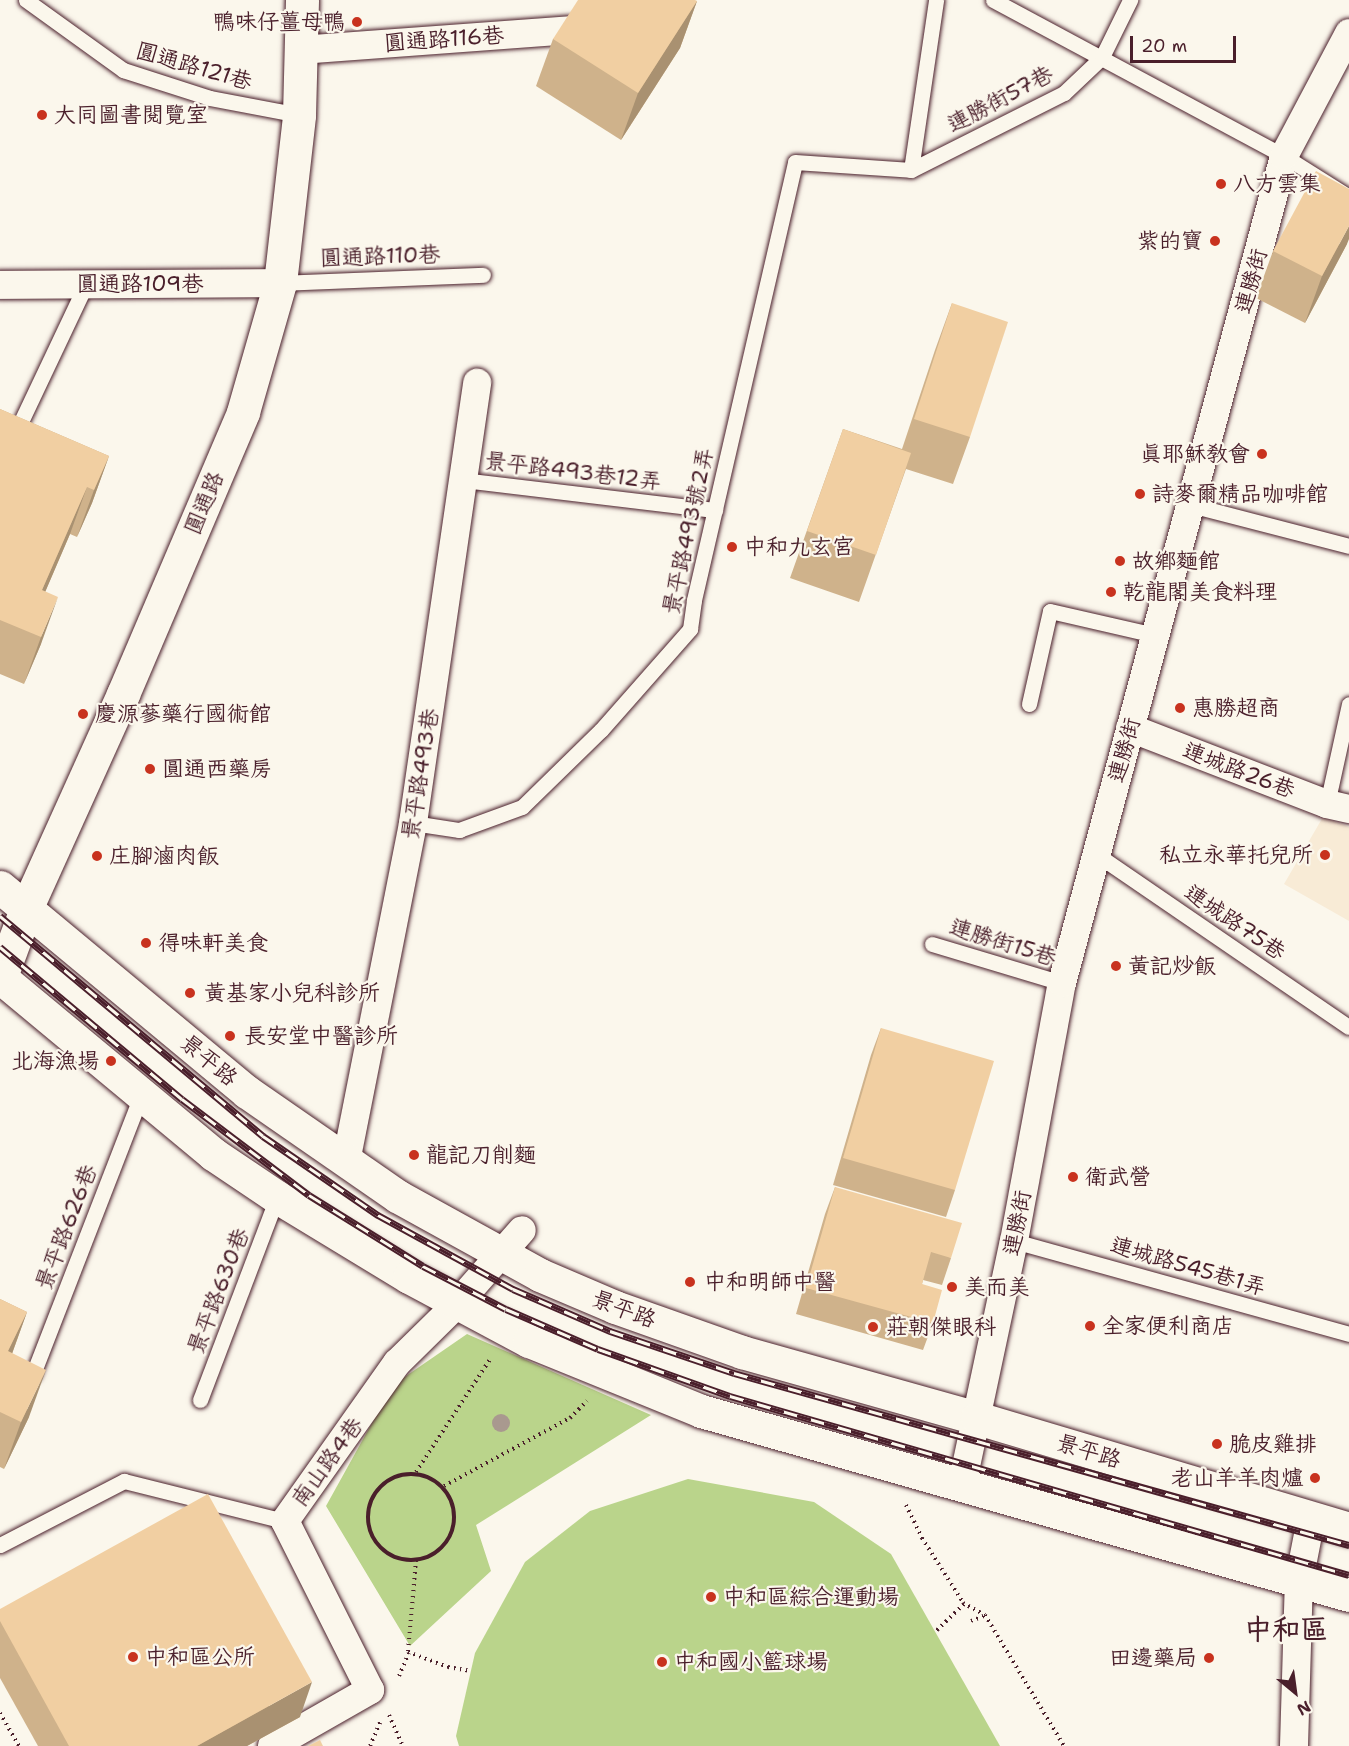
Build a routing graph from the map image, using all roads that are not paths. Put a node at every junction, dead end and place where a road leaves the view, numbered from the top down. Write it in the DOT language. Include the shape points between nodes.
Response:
graph roads {
  1 [pos="26,0"];
  2 [pos="302,0"];
  3 [pos="936,0"];
  4 [pos="993,0"];
  5 [pos="1130,0"];
  6 [pos="587,29"];
  7 [pos="1349,33"];
  8 [pos="300,50"];
  9 [pos="1102,57"];
  10 [pos="299,115"];
  11 [pos="1284,156"];
  12 [pos="912,170"];
  13 [pos="1349,197"];
  14 [pos="483,274"];
  15 [pos="280,283"];
  16 [pos="86,284"];
  17 [pos="0,285"];
  18 [pos="477,383"];
  19 [pos="0,466"];
  20 [pos="463,480"];
  21 [pos="1191,505"];
  22 [pos="714,510"];
  23 [pos="1349,546"];
  24 [pos="1155,635"];
  25 [pos="1029,704"];
  26 [pos="1349,704"];
  27 [pos="1130,728"];
  28 [pos="1338,807"];
  29 [pos="413,823"];
  30 [pos="1096,854"];
  31 [pos="0,887"];
  32 [pos="26,909"];
  33 [pos="932,944"];
  34 [pos="0,978"];
  35 [pos="1062,983"];
  36 [pos="1349,1027"];
  37 [pos="141,1096"];
  38 [pos="346,1162"];
  39 [pos="278,1197"];
  40 [pos="1014,1241"];
  41 [pos="512,1242"];
  42 [pos="457,1304"];
  43 [pos="1349,1334"];
  44 [pos="33,1374"];
  45 [pos="200,1400"];
  46 [pos="977,1418"];
  47 [pos="962,1485"];
  48 [pos="1311,1519"];
  49 [pos="285,1521"];
  50 [pos="1349,1529"];
  51 [pos="0,1545"];
  52 [pos="1299,1581"];
  53 [pos="1349,1595"];
  54 [pos="272,1746"];
  55 [pos="1294,1746"];
  1 -- 10 [label="lane, 圓通路121巷" via="123,70 210,98"];
  2 -- 8 [label="main road, 圓通路"];
  3 -- 12 [label="lane, 連勝街57巷"];
  4 -- 9 [label="lane, 連勝街57巷"];
  5 -- 9 [label="lane"];
  6 -- 8 [label="street, 圓通路116巷"];
  7 -- 11 [label="street, 連勝街"];
  8 -- 10 [label="main road, 圓通路"];
  9 -- 11 [label="lane, 連勝街57巷"];
  9 -- 12 [label="lane, 連勝街57巷" via="1064,93"];
  10 -- 15 [label="main road, 圓通路"];
  11 -- 13 [label="lane, 連勝街57巷"];
  11 -- 21 [label="street, 連勝街"];
  12 -- 22 [label="lane, 景平路493號2弄" via="795,162"];
  14 -- 15 [label="lane, 圓通路110巷"];
  15 -- 16 [label="street, 圓通路109巷"];
  15 -- 32 [label="main road, 圓通路" via="243,412"];
  16 -- 17 [label="street, 圓通路109巷"];
  16 -- 19 [label="lane"];
  18 -- 20 [label="street, 景平路493巷"];
  20 -- 22 [label="lane, 景平路493巷12弄"];
  20 -- 29 [label="street, 景平路493巷"];
  21 -- 23 [label="lane"];
  21 -- 24 [label="street, 連勝街"];
  22 -- 29 [label="lane, 景平路493號2弄" via="690,629 601,730 522,807 459,830"];
  24 -- 25 [label="lane" via="1050,611"];
  24 -- 27 [label="street, 連勝街"];
  26 -- 28 [label="lane"];
  27 -- 28 [label="street, 連城路26巷"];
  27 -- 30 [label="street, 連勝街"];
  29 -- 38 [label="street, 景平路493巷"];
  30 -- 35 [label="street, 連勝街"];
  30 -- 36 [label="lane, 連城路75巷"];
  31 -- 32 [label="main road, 景平路"];
  32 -- 34 [label="main road, 圓通路"];
  32 -- 38 [label="main road, 景平路" via="247,1092"];
  33 -- 35 [label="lane, 連勝街15巷"];
  34 -- 37 [label="main road"];
  35 -- 40 [label="street, 連勝街"];
  37 -- 39 [label="main road" via="213,1154"];
  37 -- 44 [label="lane, 景平路626巷"];
  38 -- 41 [label="main road, 景平路" via="397,1196"];
  39 -- 42 [label="main road"];
  39 -- 45 [label="lane, 景平路630巷"];
  40 -- 43 [label="lane, 連城路545巷1弄"];
  40 -- 46 [label="street, 連勝街"];
  41 -- 42 [label="street, 南山路4巷"];
  41 -- 46 [label="main road, 景平路" via="540,1275 615,1307 741,1352"];
  42 -- 47 [label="main road" via="529,1341 701,1411"];
  42 -- 49 [label="street, 南山路4巷" via="398,1363"];
  46 -- 47 [label="street, 連勝街"];
  46 -- 48 [label="main road, 景平路"];
  47 -- 52 [label="main road"];
  48 -- 50 [label="main road, 景平路"];
  48 -- 52 [label="street"];
  49 -- 51 [label="lane" via="124,1481"];
  49 -- 54 [label="street, 南山路4巷" via="370,1690"];
  52 -- 53 [label="main road"];
  52 -- 55 [label="street"];
}
